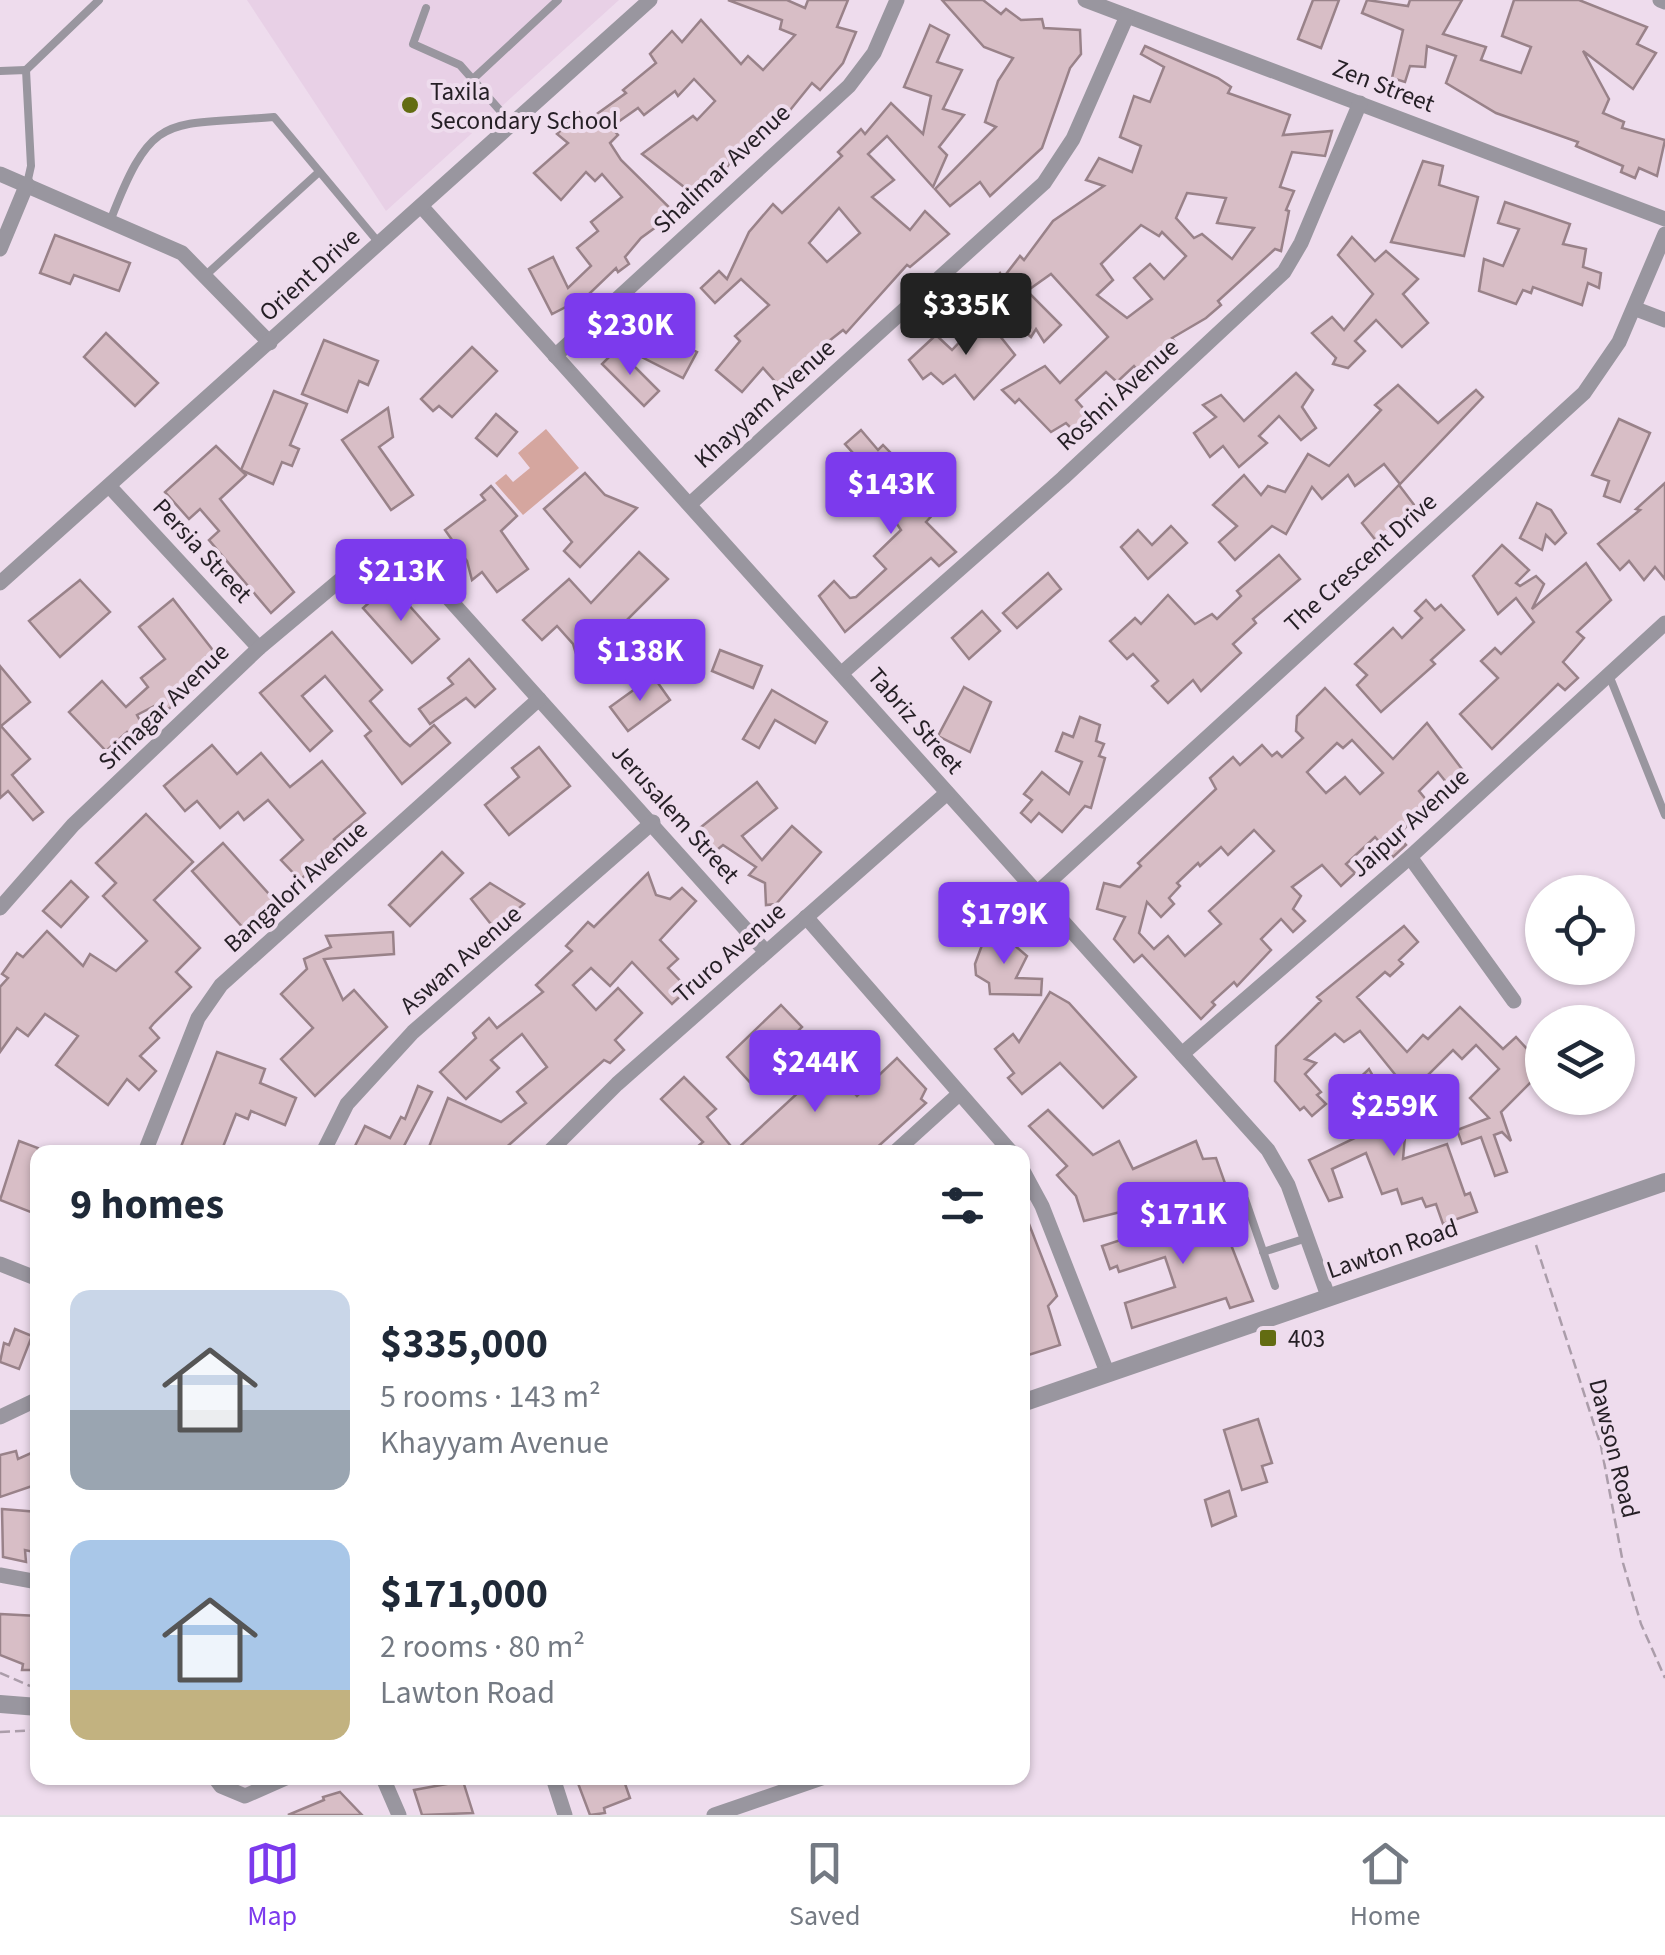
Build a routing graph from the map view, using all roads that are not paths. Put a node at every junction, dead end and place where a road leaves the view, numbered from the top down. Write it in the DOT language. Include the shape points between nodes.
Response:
graph roads {
  1 [pos="99,0"];
  2 [pos="558,0"];
  3 [pos="650,0"];
  4 [pos="898,0"];
  5 [pos="1085,0"];
  6 [pos="426,8"];
  7 [pos="1127,16"];
  8 [pos="26,70"];
  9 [pos="0,71"];
  10 [pos="473,80"];
  11 [pos="1360,103"];
  12 [pos="511,122"];
  13 [pos="319,172"];
  14 [pos="0,174"];
  15 [pos="27,184"];
  16 [pos="420,206"];
  17 [pos="1665,218"];
  18 [pos="111,219"];
  19 [pos="1665,234"];
  20 [pos="379,243"];
  21 [pos="0,249"];
  22 [pos="207,274"];
  23 [pos="1636,309"];
  24 [pos="1665,320"];
  25 [pos="270,343"];
  26 [pos="555,356"];
  27 [pos="110,487"];
  28 [pos="690,504"];
  29 [pos="374,555"];
  30 [pos="0,583"];
  31 [pos="1665,622"];
  32 [pos="259,648"];
  33 [pos="842,673"];
  34 [pos="1609,674"];
  35 [pos="539,699"];
  36 [pos="947,793"];
  37 [pos="1665,815"];
  38 [pos="653,822"];
  39 [pos="1410,857"];
  40 [pos="1038,891"];
  41 [pos="0,908"];
  42 [pos="806,917"];
  43 [pos="766,952"];
  44 [pos="1514,1001"];
  45 [pos="1182,1054"];
  46 [pos="959,1094"];
  47 [pos="148,1145"];
  48 [pos="326,1145"];
  49 [pos="555,1145"];
  50 [pos="903,1145"];
  51 [pos="1004,1145"];
  52 [pos="1665,1182"];
  53 [pos="1030,1184"];
  54 [pos="1245,1199"];
  55 [pos="1307,1238"];
  56 [pos="1263,1252"];
  57 [pos="0,1264"];
  58 [pos="30,1276"];
  59 [pos="1275,1286"];
  60 [pos="1328,1296"];
  61 [pos="1108,1372"];
  62 [pos="1030,1400"];
  63 [pos="30,1403"];
  64 [pos="0,1418"];
  65 [pos="0,1574"];
  66 [pos="30,1580"];
  67 [pos="0,1704"];
  68 [pos="30,1706"];
  69 [pos="220,1785"];
  70 [pos="270,1785"];
  71 [pos="386,1785"];
  72 [pos="556,1785"];
  73 [pos="802,1785"];
  74 [pos="398,1815"];
  75 [pos="565,1815"];
  76 [pos="714,1815"];
  1 -- 8 [label="lane"];
  2 -- 10 [label="lane"];
  3 -- 12 [label="street, Orient Drive"];
  4 -- 26 [label="street, Shalimar Avenue" via="850,86"];
  5 -- 7 [label="street, Zen Street"];
  6 -- 10 [label="lane" via="413,44 460,64"];
  7 -- 11 [label="street, Zen Street"];
  7 -- 28 [label="street, Khayyam Avenue" via="1073,139 1044,183"];
  8 -- 9 [label="lane"];
  8 -- 15 [label="lane"];
  10 -- 12 [label="lane"];
  11 -- 17 [label="street, Zen Street"];
  11 -- 33 [label="street, Roshni Avenue" via="1301,243 1272,285"];
  12 -- 16 [label="street, Orient Drive"];
  13 -- 18 [label="lane" via="274,117 161,131 136,158"];
  13 -- 20 [label="lane"];
  13 -- 22 [label="lane"];
  14 -- 15 [label="street"];
  15 -- 18 [label="street"];
  15 -- 21 [label="street"];
  16 -- 20 [label="street, Orient Drive"];
  16 -- 26 [label="street, Tabriz Street"];
  18 -- 22 [label="street" via="159,239"];
  19 -- 23 [label="street, The Crescent Drive"];
  20 -- 25 [label="street, Orient Drive"];
  22 -- 25 [label="street"];
  23 -- 24 [label="street"];
  23 -- 40 [label="street, The Crescent Drive" via="1584,393"];
  25 -- 27 [label="street, Orient Drive"];
  26 -- 28 [label="street, Tabriz Street"];
  27 -- 30 [label="street, Orient Drive"];
  27 -- 32 [label="street, Persia Street"];
  28 -- 33 [label="street, Tabriz Street"];
  29 -- 32 [label="street, Srinagar Avenue"];
  29 -- 35 [label="street, Jerusalem Street" via="396,553 424,571"];
  31 -- 34 [label="street, Jaipur Avenue"];
  32 -- 41 [label="street, Srinagar Avenue" via="73,825"];
  33 -- 36 [label="street, Tabriz Street"];
  34 -- 37 [label="lane"];
  34 -- 39 [label="street, Jaipur Avenue"];
  35 -- 38 [label="street, Jerusalem Street"];
  35 -- 47 [label="street, Bangalori Avenue" via="221,985 198,1018"];
  36 -- 40 [label="street, Tabriz Street"];
  36 -- 42 [label="street, Truro Avenue"];
  38 -- 43 [label="street, Jerusalem Street"];
  38 -- 48 [label="street, Aswan Avenue" via="413,1032 347,1104"];
  39 -- 44 [label="street"];
  39 -- 45 [label="street, Jaipur Avenue"];
  40 -- 45 [label="street, Tabriz Street"];
  42 -- 43 [label="street, Truro Avenue"];
  42 -- 46 [label="street"];
  43 -- 49 [label="street, Truro Avenue"];
  45 -- 55 [label="street, Tabriz Street" via="1280,1168"];
  46 -- 50 [label="street"];
  46 -- 51 [label="street"];
  52 -- 60 [label="street, Lawton Road"];
  53 -- 61 [label="street"];
  54 -- 56 [label="lane"];
  55 -- 56 [label="lane"];
  55 -- 60 [label="street, Tabriz Street"];
  56 -- 59 [label="lane"];
  57 -- 58 [label="street"];
  60 -- 61 [label="street, Lawton Road"];
  61 -- 62 [label="street, Lawton Road"];
  63 -- 64 [label="street"];
  65 -- 66 [label="street"];
  67 -- 68 [label="street"];
  69 -- 70 [label="street" via="245,1796"];
  71 -- 74 [label="street"];
  72 -- 75 [label="street"];
  73 -- 76 [label="street"];
}
